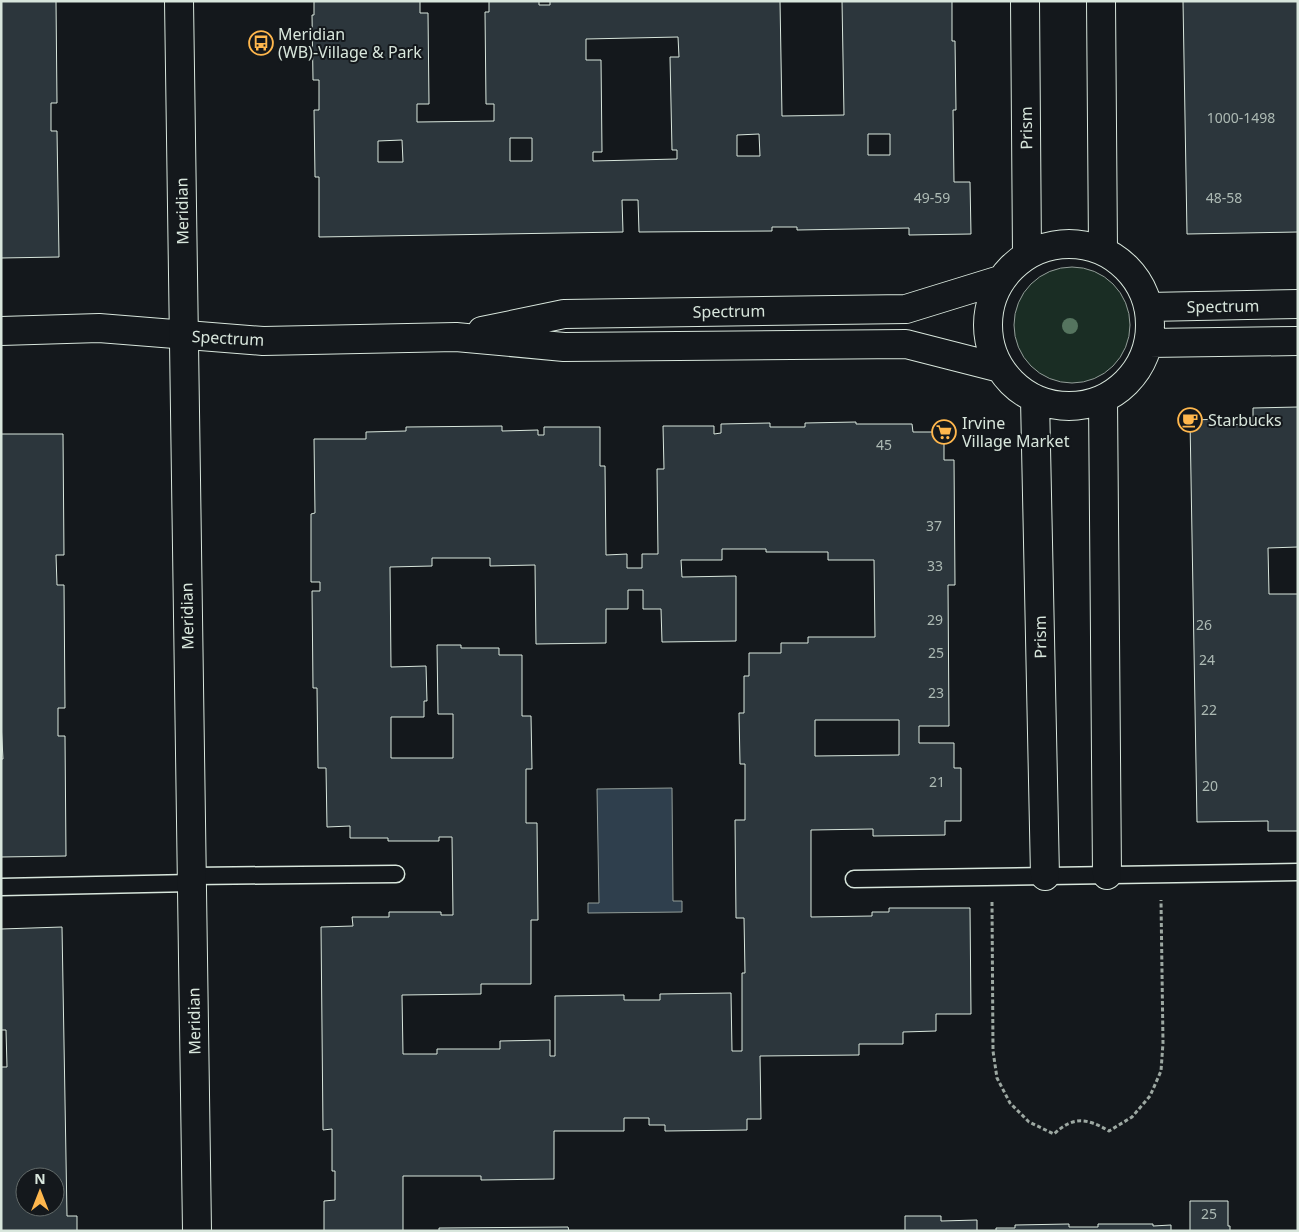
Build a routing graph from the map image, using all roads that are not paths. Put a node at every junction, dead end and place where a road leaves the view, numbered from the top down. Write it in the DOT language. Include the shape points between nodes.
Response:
graph roads {
  1 [pos="179,1"];
  2 [pos="1026,1"];
  3 [pos="1101,1"];
  4 [pos="1103,250"];
  5 [pos="1027,255"];
  6 [pos="1000,280"];
  7 [pos="1298,304"];
  8 [pos="1148,307"];
  9 [pos="1,331"];
  10 [pos="184,335"];
  11 [pos="456,337"];
  12 [pos="1298,341"];
  13 [pos="1149,343"];
  14 [pos="1000,368"];
  15 [pos="1035,399"];
  16 [pos="1103,399"];
  17 [pos="1298,872"];
  18 [pos="396,874"];
  19 [pos="1107,875"];
  20 [pos="1045,876"];
  21 [pos="854,879"];
  22 [pos="192,880"];
  23 [pos="1,887"];
  24 [pos="197,1231"];
  1 -- 10 [label="street, Meridian"];
  2 -- 5 [label="street, Prism"];
  3 -- 4 [label="street"];
  4 -- 5 [label="street" via="1081,244 1057,244"];
  4 -- 8 [label="street" via="1138,280"];
  5 -- 6 [label="street"];
  6 -- 11 [label="street, Spectrum" via="906,309 564,314"];
  6 -- 14 [label="street" via="990,301 987,324 990,347"];
  7 -- 8 [label="street, Spectrum"];
  8 -- 13 [label="street" via="1151,324"];
  9 -- 10 [label="street, Spectrum" via="99,328"];
  10 -- 11 [label="street, Spectrum" via="263,341"];
  10 -- 22 [label="street, Meridian"];
  11 -- 14 [label="street, Spectrum" via="564,347 906,344"];
  12 -- 13 [label="street"];
  13 -- 16 [label="street" via="1138,369"];
  14 -- 15 [label="street" via="1015,386"];
  15 -- 16 [label="street" via="1057,405 1080,405"];
  15 -- 20 [label="street, Prism"];
  16 -- 19 [label="street"];
  17 -- 19 [label="lane"];
  18 -- 22 [label="lane"];
  19 -- 20 [label="lane"];
  20 -- 21 [label="lane"];
  22 -- 23 [label="lane"];
  22 -- 24 [label="street, Meridian"];
}
